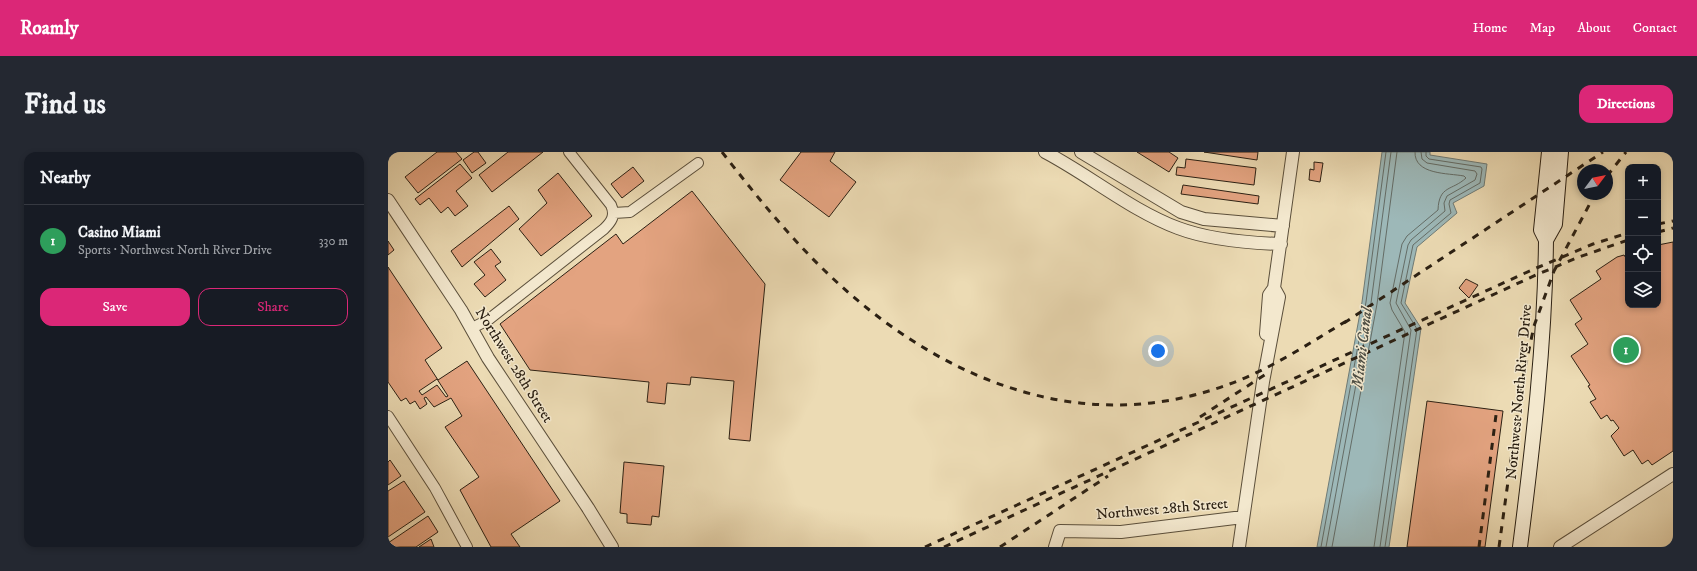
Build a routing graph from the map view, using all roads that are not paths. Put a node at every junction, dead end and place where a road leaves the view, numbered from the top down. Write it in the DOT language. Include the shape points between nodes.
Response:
graph roads {
  1 [pos="569,152"];
  2 [pos="1045,152"];
  3 [pos="1081,152"];
  4 [pos="1293,152"];
  5 [pos="1549,152"];
  6 [pos="1561,152"];
  7 [pos="698,162"];
  8 [pos="1139,188"];
  9 [pos="388,200"];
  10 [pos="1130,203"];
  11 [pos="614,212"];
  12 [pos="1283,226"];
  13 [pos="1546,240"];
  14 [pos="1280,244"];
  15 [pos="472,328"];
  16 [pos="388,416"];
  17 [pos="1673,474"];
  18 [pos="1243,517"];
  19 [pos="466,547"];
  20 [pos="612,547"];
  21 [pos="1055,547"];
  22 [pos="1239,547"];
  23 [pos="1520,547"];
  24 [pos="1560,547"];
  1 -- 11 [label="street" via="608,200"];
  2 -- 10 [label="street"];
  3 -- 8 [label="street"];
  4 -- 12 [label="street"];
  5 -- 13 [label="main road, Northwest North River Drive" via="1541,230"];
  6 -- 13 [label="main road, Northwest North River Drive" via="1555,224"];
  7 -- 11 [label="street" via="630,212"];
  8 -- 10 [label="street"];
  8 -- 12 [label="street" via="1169,206 1204,219"];
  9 -- 15 [label="street, Northwest 28th Street"];
  10 -- 14 [label="street" via="1164,222 1189,232"];
  11 -- 15 [label="street" via="611,222 604,229 488,320"];
  12 -- 14 [label="street"];
  13 -- 23 [label="main road, Northwest North River Drive" via="1538,403"];
  14 -- 18 [label="street" via="1274,288 1279,297 1263,382"];
  15 -- 20 [label="street, Northwest 28th Street" via="488,358"];
  16 -- 19 [label="street" via="435,488"];
  17 -- 24 [label="street"];
  18 -- 21 [label="street, Northwest 28th Street" via="1121,532 1060,530"];
  18 -- 22 [label="street"];
}
